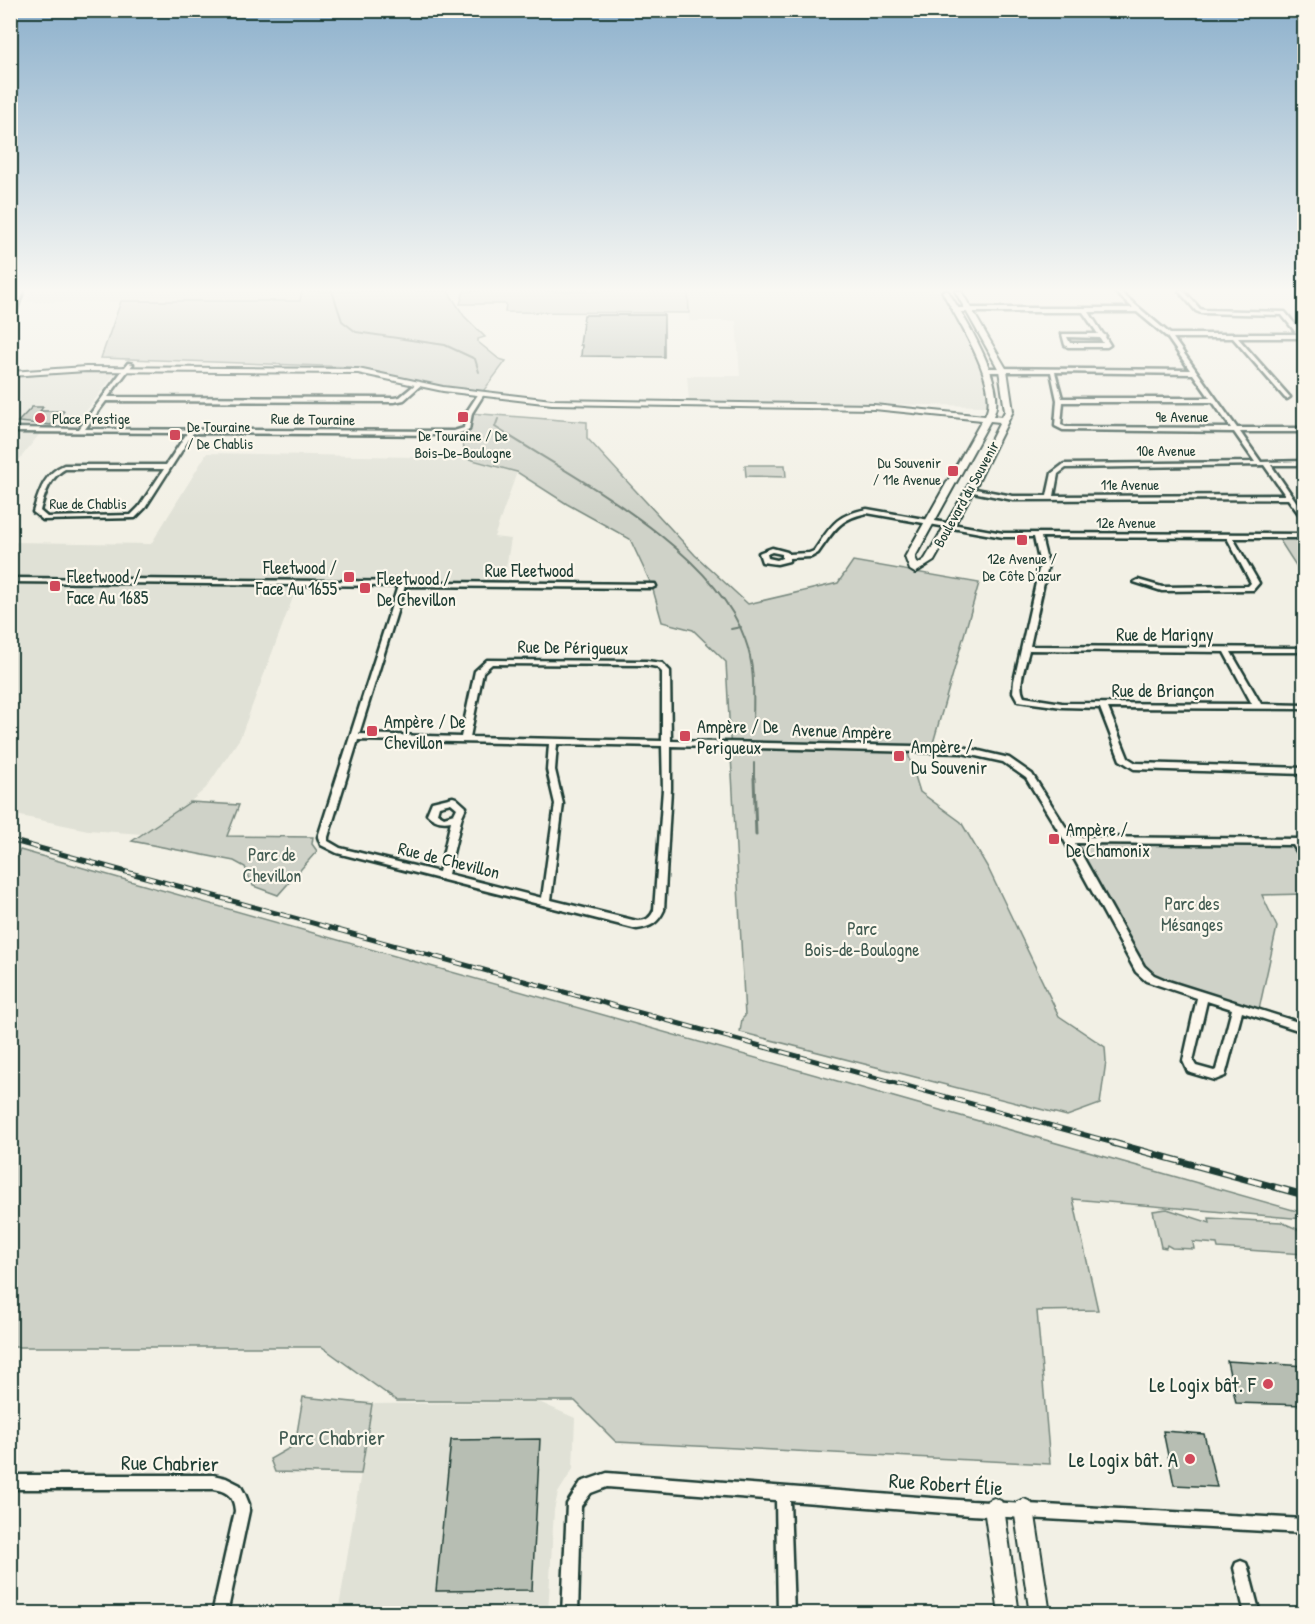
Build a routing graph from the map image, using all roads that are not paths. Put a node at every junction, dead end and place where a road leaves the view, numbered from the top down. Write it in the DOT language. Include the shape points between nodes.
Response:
graph roads {
  1 [pos="129,367"];
  2 [pos="986,367"];
  3 [pos="1001,367"];
  4 [pos="1191,367"];
  5 [pos="1260,367"];
  6 [pos="988,370"];
  7 [pos="1003,370"];
  8 [pos="10,372"];
  9 [pos="1053,372"];
  10 [pos="1195,372"];
  11 [pos="419,384"];
  12 [pos="481,394"];
  13 [pos="1287,398"];
  14 [pos="103,399"];
  15 [pos="1060,400"];
  16 [pos="1215,400"];
  17 [pos="990,414"];
  18 [pos="1007,415"];
  19 [pos="10,430"];
  20 [pos="81,430"];
  21 [pos="1236,430"];
  22 [pos="1305,430"];
  23 [pos="191,431"];
  24 [pos="1263,463"];
  25 [pos="1305,463"];
  26 [pos="167,467"];
  27 [pos="970,490"];
  28 [pos="1050,497"];
  29 [pos="1290,497"];
  30 [pos="1305,517"];
  31 [pos="930,522"];
  32 [pos="948,526"];
  33 [pos="1037,535"];
  34 [pos="1229,536"];
  35 [pos="1305,536"];
  36 [pos="787,556"];
  37 [pos="10,580"];
  38 [pos="1138,582"];
  39 [pos="402,584"];
  40 [pos="652,586"];
  41 [pos="1026,648"];
  42 [pos="1226,649"];
  43 [pos="1305,650"];
  44 [pos="1103,706"];
  45 [pos="1258,707"];
  46 [pos="1305,707"];
  47 [pos="355,737"];
  48 [pos="465,739"];
  49 [pos="553,741"];
  50 [pos="666,742"];
  51 [pos="1305,771"];
  52 [pos="458,816"];
  53 [pos="1069,840"];
  54 [pos="1300,842"];
  55 [pos="1305,856"];
  56 [pos="443,876"];
  57 [pos="546,902"];
  58 [pos="1203,996"];
  59 [pos="1238,1007"];
  60 [pos="1305,1028"];
  61 [pos="10,1482"];
  62 [pos="783,1495"];
  63 [pos="994,1508"];
  64 [pos="1024,1509"];
  65 [pos="1305,1526"];
  66 [pos="1241,1568"];
  67 [pos="219,1614"];
  68 [pos="570,1614"];
  69 [pos="786,1614"];
  70 [pos="1009,1614"];
  71 [pos="1040,1614"];
  72 [pos="1253,1614"];
  1 -- 8 [label="street"];
  1 -- 11 [label="street" via="358,371"];
  1 -- 14 [label="street"];
  2 -- 6 [label="street"];
  3 -- 7 [label="street"];
  4 -- 10 [label="street"];
  5 -- 13 [label="street"];
  6 -- 7 [label="street"];
  6 -- 17 [label="street" via="992,389"];
  7 -- 9 [label="street"];
  7 -- 18 [label="street"];
  9 -- 10 [label="street"];
  9 -- 15 [label="street"];
  10 -- 16 [label="street"];
  11 -- 12 [label="street"];
  11 -- 14 [label="street" via="402,399 394,400"];
  12 -- 17 [label="street" via="578,404 874,407"];
  12 -- 23 [label="street, Rue de Touraine" via="469,413 467,429 454,433"];
  14 -- 20 [label="street"];
  15 -- 16 [label="street"];
  15 -- 21 [label="street, 9e Avenue" via="1060,428"];
  16 -- 21 [label="street"];
  17 -- 18 [label="street"];
  17 -- 31 [label="street, Boulevard du Souvenir"];
  18 -- 27 [label="street, Boulevard du Souvenir"];
  19 -- 20 [label="street, Rue de Touraine"];
  20 -- 23 [label="street, Rue de Touraine"];
  21 -- 22 [label="street, 9e Avenue"];
  21 -- 24 [label="street"];
  23 -- 26 [label="street, Rue de Chablis"];
  24 -- 25 [label="street, 10e Avenue"];
  24 -- 28 [label="street, 10e Avenue" via="1064,466 1054,473"];
  24 -- 29 [label="street"];
  26 -- 26 [label="street, Rue de Chablis" via="64,467 46,481 36,512 45,519 134,517"];
  27 -- 28 [label="street, 11e Avenue" via="1013,498"];
  27 -- 32 [label="street, Boulevard du Souvenir"];
  28 -- 29 [label="street, 11e Avenue"];
  29 -- 30 [label="street"];
  31 -- 32 [label="street, 12e Avenue"];
  31 -- 32 [label="street, Boulevard du Souvenir" via="910,557 915,570 929,561"];
  31 -- 36 [label="street, 12e Avenue" via="883,512 853,514 837,523 816,552"];
  32 -- 33 [label="street, 12e Avenue" via="994,534"];
  33 -- 34 [label="street, 12e Avenue"];
  33 -- 41 [label="street" via="1044,565"];
  34 -- 35 [label="street, 12e Avenue"];
  34 -- 38 [label="street" via="1253,575 1255,583 1250,588 1162,589"];
  37 -- 39 [label="street, Rue Fleetwood"];
  39 -- 40 [label="street, Rue Fleetwood"];
  39 -- 47 [label="street, Rue de Chevillon"];
  41 -- 42 [label="street, Rue de Marigny"];
  41 -- 44 [label="street, Rue de Briançon" via="1017,692 1021,699"];
  42 -- 43 [label="street, Rue de Marigny"];
  42 -- 45 [label="street"];
  44 -- 45 [label="street, Rue de Briançon"];
  44 -- 51 [label="street" via="1124,760 1134,766"];
  45 -- 46 [label="street, Rue de Briançon"];
  47 -- 48 [label="street, Avenue Ampère"];
  47 -- 56 [label="street, Rue de Chevillon" via="324,843 337,850"];
  48 -- 49 [label="street, Avenue Ampère"];
  48 -- 50 [label="street, Rue De Périgueux" via="479,671 490,662 646,663 666,671"];
  49 -- 50 [label="street, Avenue Ampère"];
  49 -- 57 [label="street" via="550,770 559,804"];
  50 -- 53 [label="street, Avenue Ampère" via="986,753 1019,766 1029,776"];
  50 -- 57 [label="street, Rue de Chevillon" via="667,789 656,919 637,925"];
  52 -- 56 [label="street"];
  53 -- 54 [label="street"];
  53 -- 58 [label="street, Avenue Ampère" via="1140,969 1150,978"];
  54 -- 55 [label="street"];
  56 -- 57 [label="street, Rue de Chevillon"];
  58 -- 59 [label="street, Avenue Ampère"];
  58 -- 59 [label="street" via="1188,1061 1192,1069 1215,1076 1221,1073"];
  59 -- 60 [label="street, Avenue Ampère"];
  61 -- 67 [label="street, Rue Chabrier" via="213,1482 231,1487 239,1496 242,1511"];
  62 -- 63 [label="street, Rue Robert Élie"];
  62 -- 68 [label="street, Rue Robert Élie" via="616,1480 601,1480 586,1487 573,1509"];
  62 -- 69 [label="street"];
  63 -- 64 [label="street, Rue Robert Élie"];
  63 -- 70 [label="street"];
  64 -- 65 [label="street, Rue Robert Élie"];
  64 -- 71 [label="street"];
  66 -- 72 [label="street"];
}
